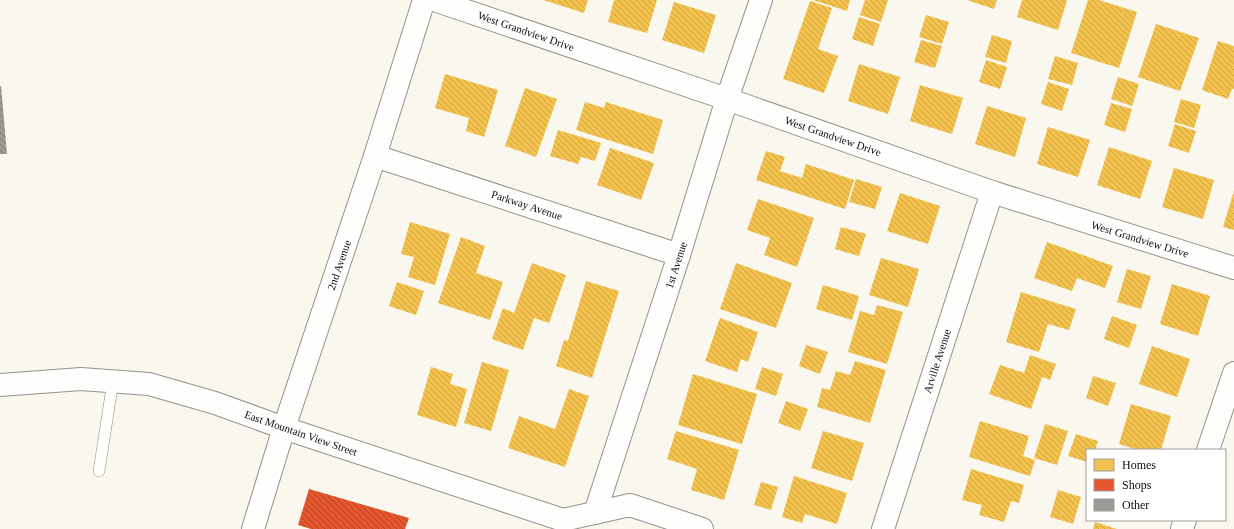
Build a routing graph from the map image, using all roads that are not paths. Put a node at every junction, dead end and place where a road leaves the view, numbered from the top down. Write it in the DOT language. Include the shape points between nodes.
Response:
graph roads {
  1 [pos="424,0"];
  2 [pos="434,0"];
  3 [pos="761,0"];
  4 [pos="727,99"];
  5 [pos="375,156"];
  6 [pos="992,192"];
  7 [pos="679,255"];
  8 [pos="1234,268"];
  9 [pos="1234,373"];
  10 [pos="113,381"];
  11 [pos="0,385"];
  12 [pos="284,428"];
  13 [pos="1208,449"];
  14 [pos="99,471"];
  15 [pos="593,521"];
  16 [pos="253,529"];
  17 [pos="702,529"];
  18 [pos="883,529"];
  1 -- 5 [label="street, 2nd Avenue"];
  2 -- 4 [label="street, West Grandview Drive"];
  3 -- 4 [label="street, 1st Avenue"];
  4 -- 6 [label="street, West Grandview Drive"];
  4 -- 7 [label="street, 1st Avenue"];
  5 -- 7 [label="street, Parkway Avenue"];
  5 -- 12 [label="street, 2nd Avenue"];
  6 -- 8 [label="street, West Grandview Drive"];
  6 -- 18 [label="street, Arville Avenue"];
  7 -- 15 [label="street, 1st Avenue"];
  9 -- 13 [label="street"];
  10 -- 11 [label="street, East Mountain View Street" via="81,379"];
  10 -- 12 [label="street, East Mountain View Street" via="148,384 214,403"];
  10 -- 14 [label="lane"];
  12 -- 15 [label="street, East Mountain View Street" via="563,520"];
  12 -- 16 [label="street, 2nd Avenue"];
  15 -- 17 [label="street, East Mountain View Street" via="630,505"];
}
